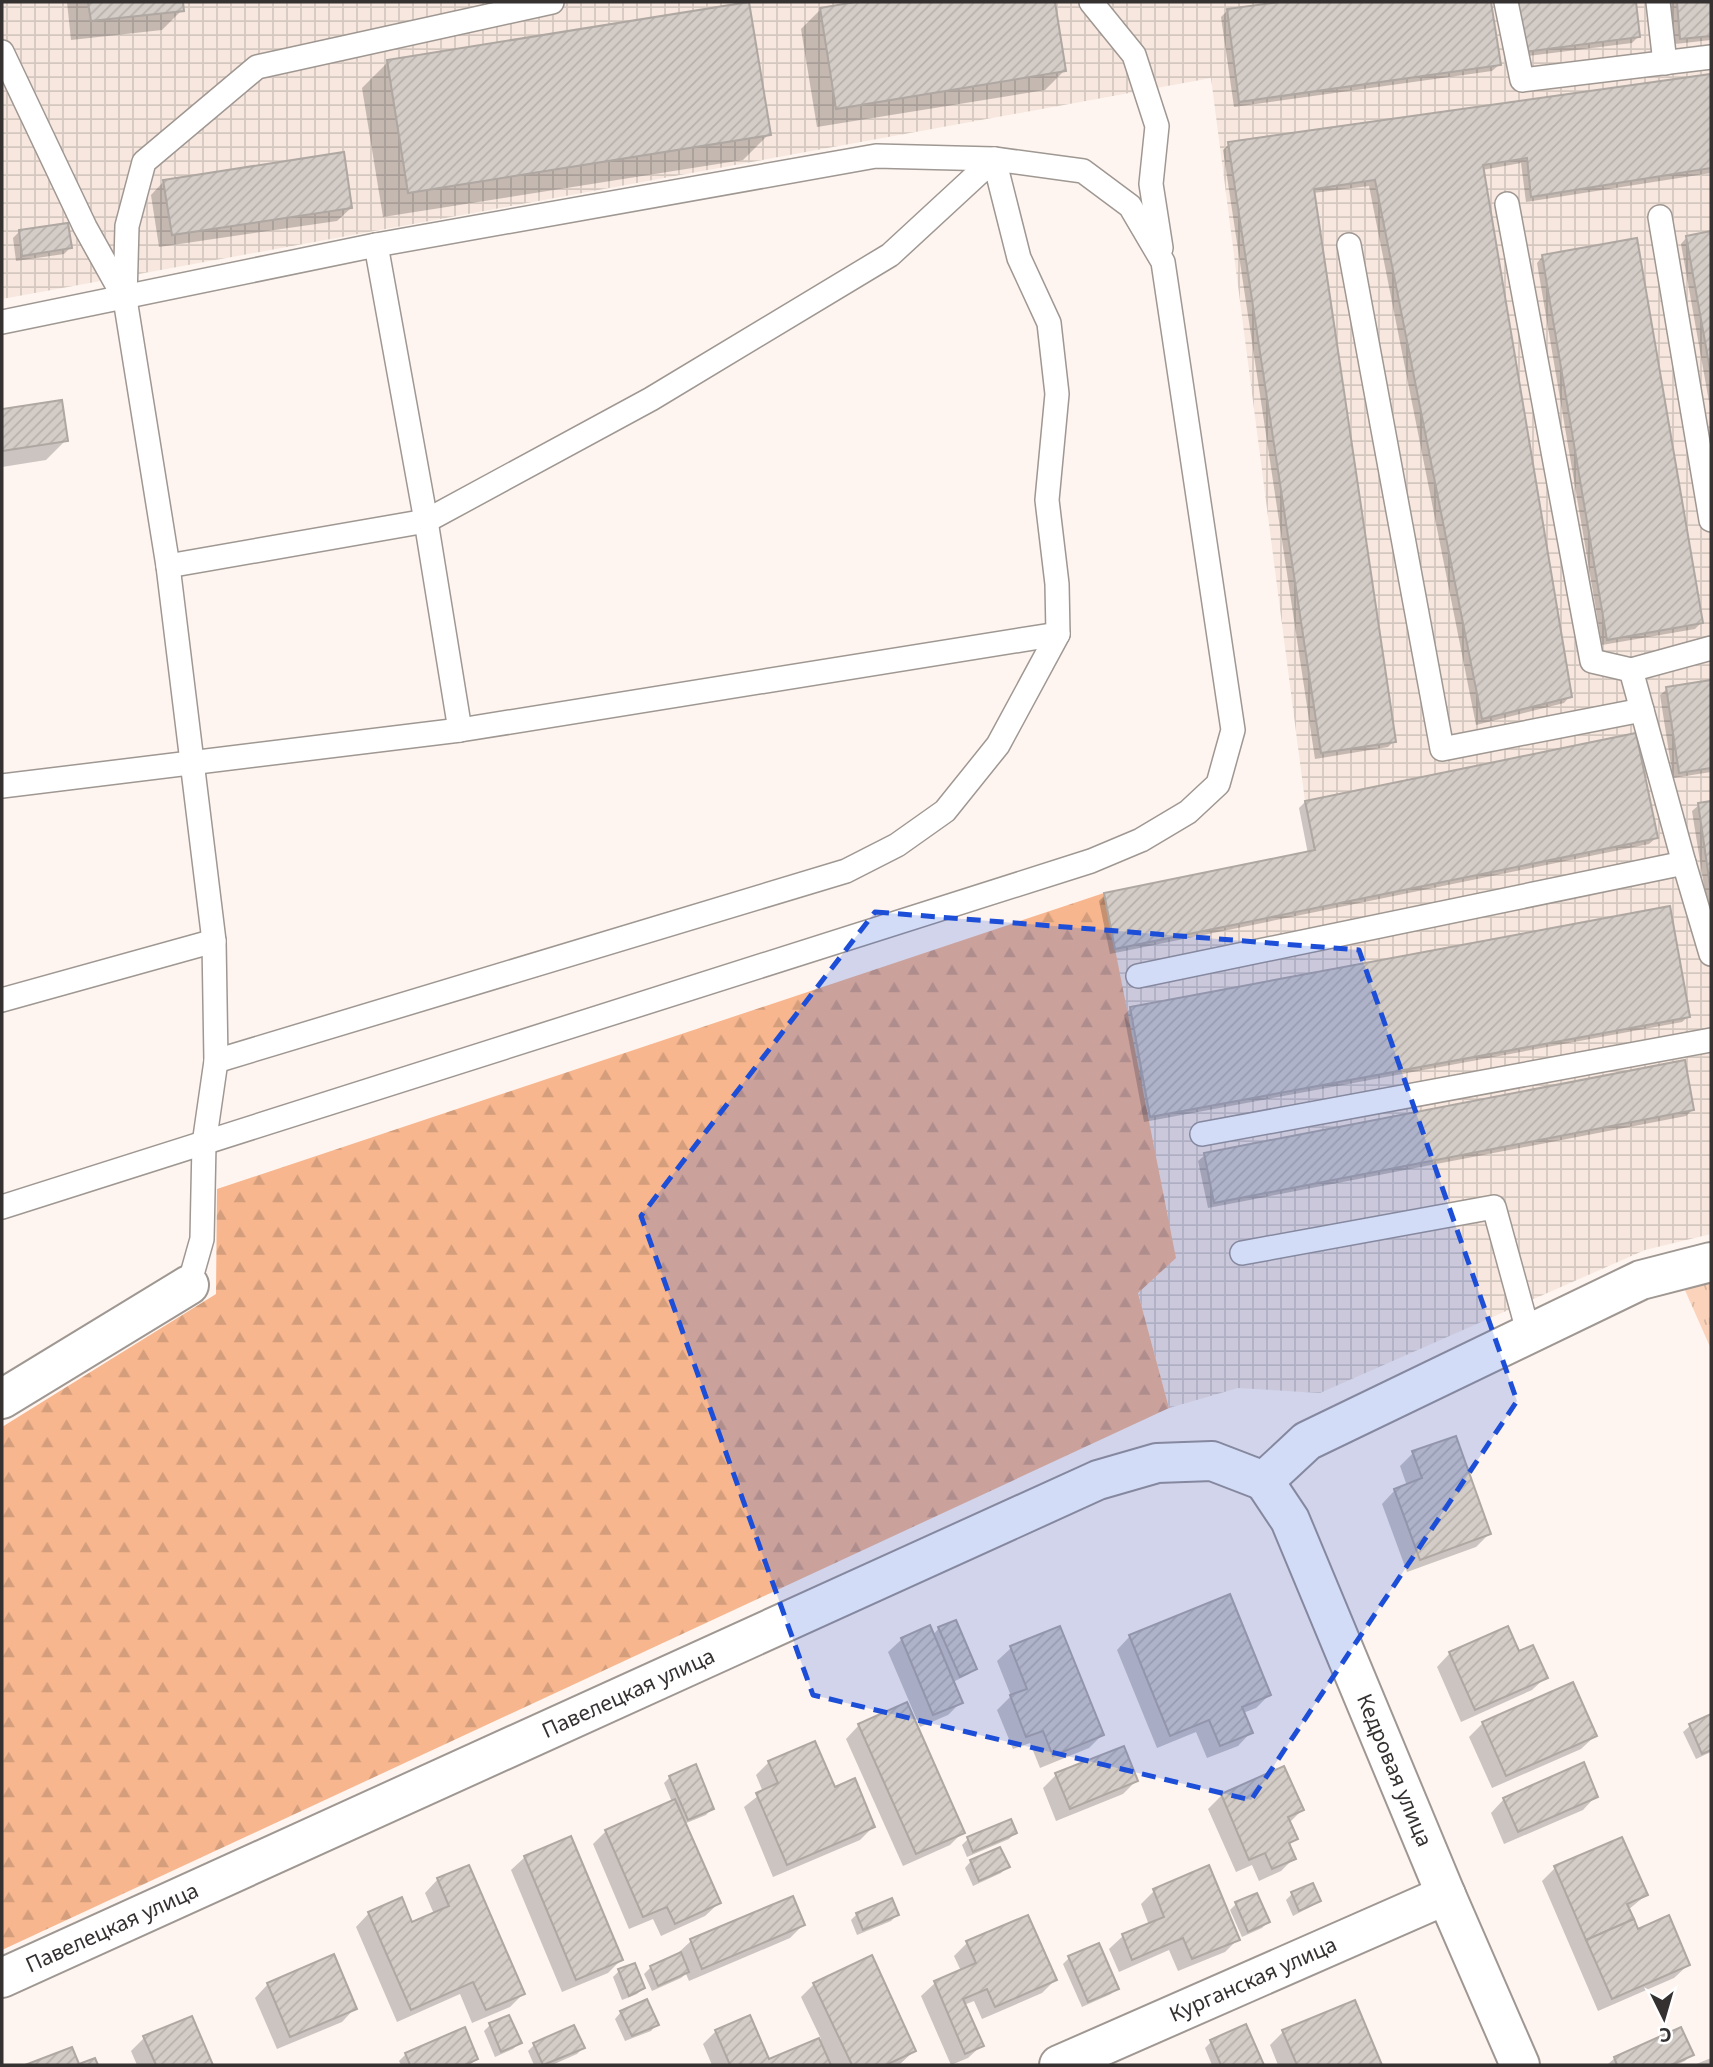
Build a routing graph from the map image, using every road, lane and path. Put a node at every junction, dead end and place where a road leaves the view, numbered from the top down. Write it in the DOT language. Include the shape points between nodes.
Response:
graph roads {
  1 [pos="552,2"];
  2 [pos="1091,2"];
  3 [pos="1506,2"];
  4 [pos="1658,2"];
  5 [pos="2,52"];
  6 [pos="1711,57"];
  7 [pos="1665,63"];
  8 [pos="994,159"];
  9 [pos="1507,204"];
  10 [pos="1660,218"];
  11 [pos="1349,245"];
  12 [pos="376,246"];
  13 [pos="1163,262"];
  14 [pos="125,299"];
  15 [pos="2,322"];
  16 [pos="1711,520"];
  17 [pos="426,521"];
  18 [pos="168,566"];
  19 [pos="1058,634"];
  20 [pos="1711,648"];
  21 [pos="1631,670"];
  22 [pos="1642,710"];
  23 [pos="460,730"];
  24 [pos="194,764"];
  25 [pos="2,786"];
  26 [pos="1684,863"];
  27 [pos="214,941"];
  28 [pos="1711,954"];
  29 [pos="1138,976"];
  30 [pos="2,1000"];
  31 [pos="1711,1040"];
  32 [pos="216,1061"];
  33 [pos="1202,1134"];
  34 [pos="204,1144"];
  35 [pos="2,1207"];
  36 [pos="1242,1253"];
  37 [pos="1711,1262"];
  38 [pos="189,1286"];
  39 [pos="1529,1335"];
  40 [pos="2,1399"];
  41 [pos="1264,1480"];
  42 [pos="1446,1895"];
  43 [pos="2,1978"];
  44 [pos="1059,2065"];
  45 [pos="1520,2065"];
  1 -- 14 [label="lane" via="257,68 144,162 127,226"];
  2 -- 13 [label="lane" via="1134,55 1157,126 1151,184"];
  3 -- 7 [label="lane" via="1522,80"];
  4 -- 7 [label="lane"];
  5 -- 14 [label="lane" via="85,227"];
  6 -- 7 [label="lane"];
  8 -- 12 [label="lane" via="876,156"];
  8 -- 13 [label="lane" via="1083,171 1130,206"];
  8 -- 17 [label="lane" via="890,255 651,399"];
  8 -- 19 [label="lane" via="1019,258 1049,323 1057,394 1047,500 1058,584"];
  9 -- 21 [label="lane" via="1592,661"];
  10 -- 16 [label="lane"];
  11 -- 22 [label="lane" via="1443,749"];
  12 -- 14 [label="lane"];
  12 -- 17 [label="lane"];
  13 -- 34 [label="lane" via="1233,730 1218,783 1208,793 1141,840 1091,861"];
  14 -- 15 [label="lane"];
  14 -- 18 [label="lane"];
  17 -- 18 [label="lane"];
  17 -- 23 [label="lane"];
  18 -- 24 [label="lane"];
  19 -- 23 [label="lane"];
  19 -- 32 [label="lane" via="998,746 945,811 897,845 856,866"];
  20 -- 21 [label="lane"];
  21 -- 22 [label="lane"];
  22 -- 26 [label="lane"];
  23 -- 24 [label="lane"];
  24 -- 25 [label="lane"];
  24 -- 27 [label="lane"];
  26 -- 28 [label="lane"];
  26 -- 29 [label="lane"];
  27 -- 30 [label="lane"];
  27 -- 32 [label="lane"];
  31 -- 33 [label="lane"];
  32 -- 34 [label="lane"];
  34 -- 35 [label="lane"];
  34 -- 38 [label="lane" via="202,1238"];
  36 -- 39 [label="lane" via="1494,1206"];
  37 -- 39 [label="street" via="1641,1280"];
  38 -- 40 [label="street"];
  39 -- 41 [label="street" via="1307,1441"];
  41 -- 42 [label="street, Кедровая улица" via="1290,1520"];
  41 -- 43 [label="street, Павелецкая улица" via="1212,1461 1157,1463 1098,1479"];
  42 -- 44 [label="street, Курганская улица"];
  42 -- 45 [label="street, Кедровая улица"];
}
